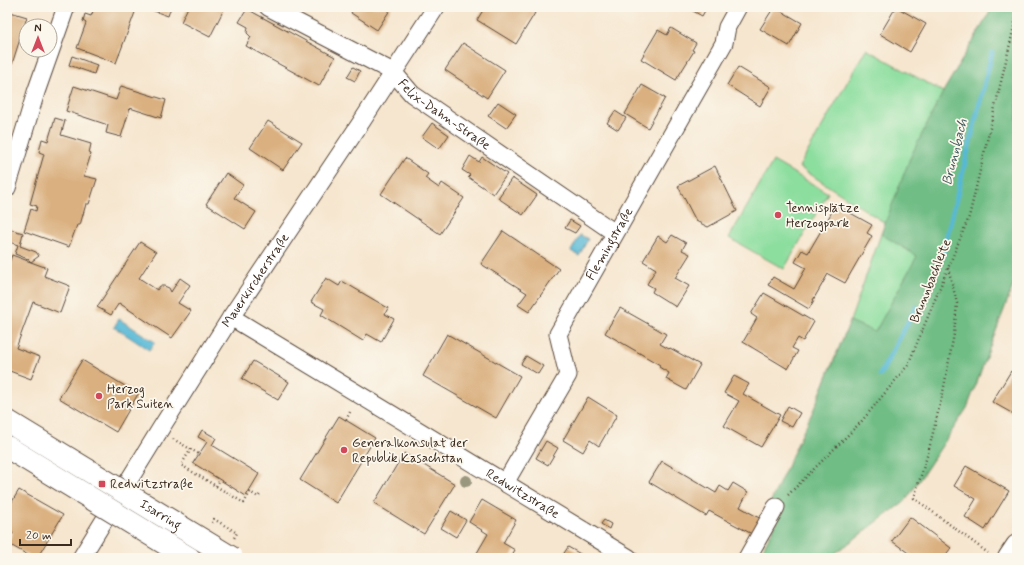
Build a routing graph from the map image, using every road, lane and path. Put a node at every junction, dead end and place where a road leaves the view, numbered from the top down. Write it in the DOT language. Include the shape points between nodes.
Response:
graph roads {
  1 [pos="66,7"];
  2 [pos="268,7"];
  3 [pos="436,7"];
  4 [pos="738,7"];
  5 [pos="1017,14"];
  6 [pos="393,72"];
  7 [pos="7,188"];
  8 [pos="615,233"];
  9 [pos="947,268"];
  10 [pos="231,317"];
  11 [pos="7,421"];
  12 [pos="7,447"];
  13 [pos="199,454"];
  14 [pos="220,480"];
  15 [pos="505,483"];
  16 [pos="216,486"];
  17 [pos="261,493"];
  18 [pos="776,507"];
  19 [pos="214,519"];
  20 [pos="233,531"];
  21 [pos="1017,546"];
  22 [pos="998,556"];
  23 [pos="81,558"];
  24 [pos="189,558"];
  25 [pos="232,558"];
  26 [pos="629,558"];
  27 [pos="747,558"];
  1 -- 7 [label="street" via="36,92"];
  2 -- 6 [label="street, Felix-Dahn-Straße"];
  3 -- 6 [label="street, Mauerkircherstraße"];
  4 -- 8 [label="street, Flemingstraße" via="727,27 724,43"];
  5 -- 9 [label="path, Brunnbachleite" via="968,217"];
  6 -- 8 [label="street, Felix-Dahn-Straße" via="412,94"];
  6 -- 10 [label="street, Mauerkircherstraße"];
  8 -- 15 [label="street, Flemingstraße" via="558,334 568,375"];
  9 -- 18 [label="path, Brunnbachleite" via="908,365 861,422"];
  9 -- 22 [label="path" via="957,303 954,334 934,430 914,498"];
  10 -- 15 [label="street, Redwitzstraße"];
  10 -- 23 [label="street, Mauerkircherstraße"];
  11 -- 25 [label="main road, Isarring, bridge"];
  12 -- 24 [label="main road, Isarring, bridge"];
  13 -- 16 [label="path" via="191,450 182,465"];
  14 -- 16 [label="path"];
  15 -- 26 [label="street, Redwitzstraße"];
  16 -- 17 [label="path" via="244,503 250,492 258,498"];
  18 -- 27 [label="street"];
  19 -- 20 [label="path"];
  21 -- 22 [label="main road"];
}
